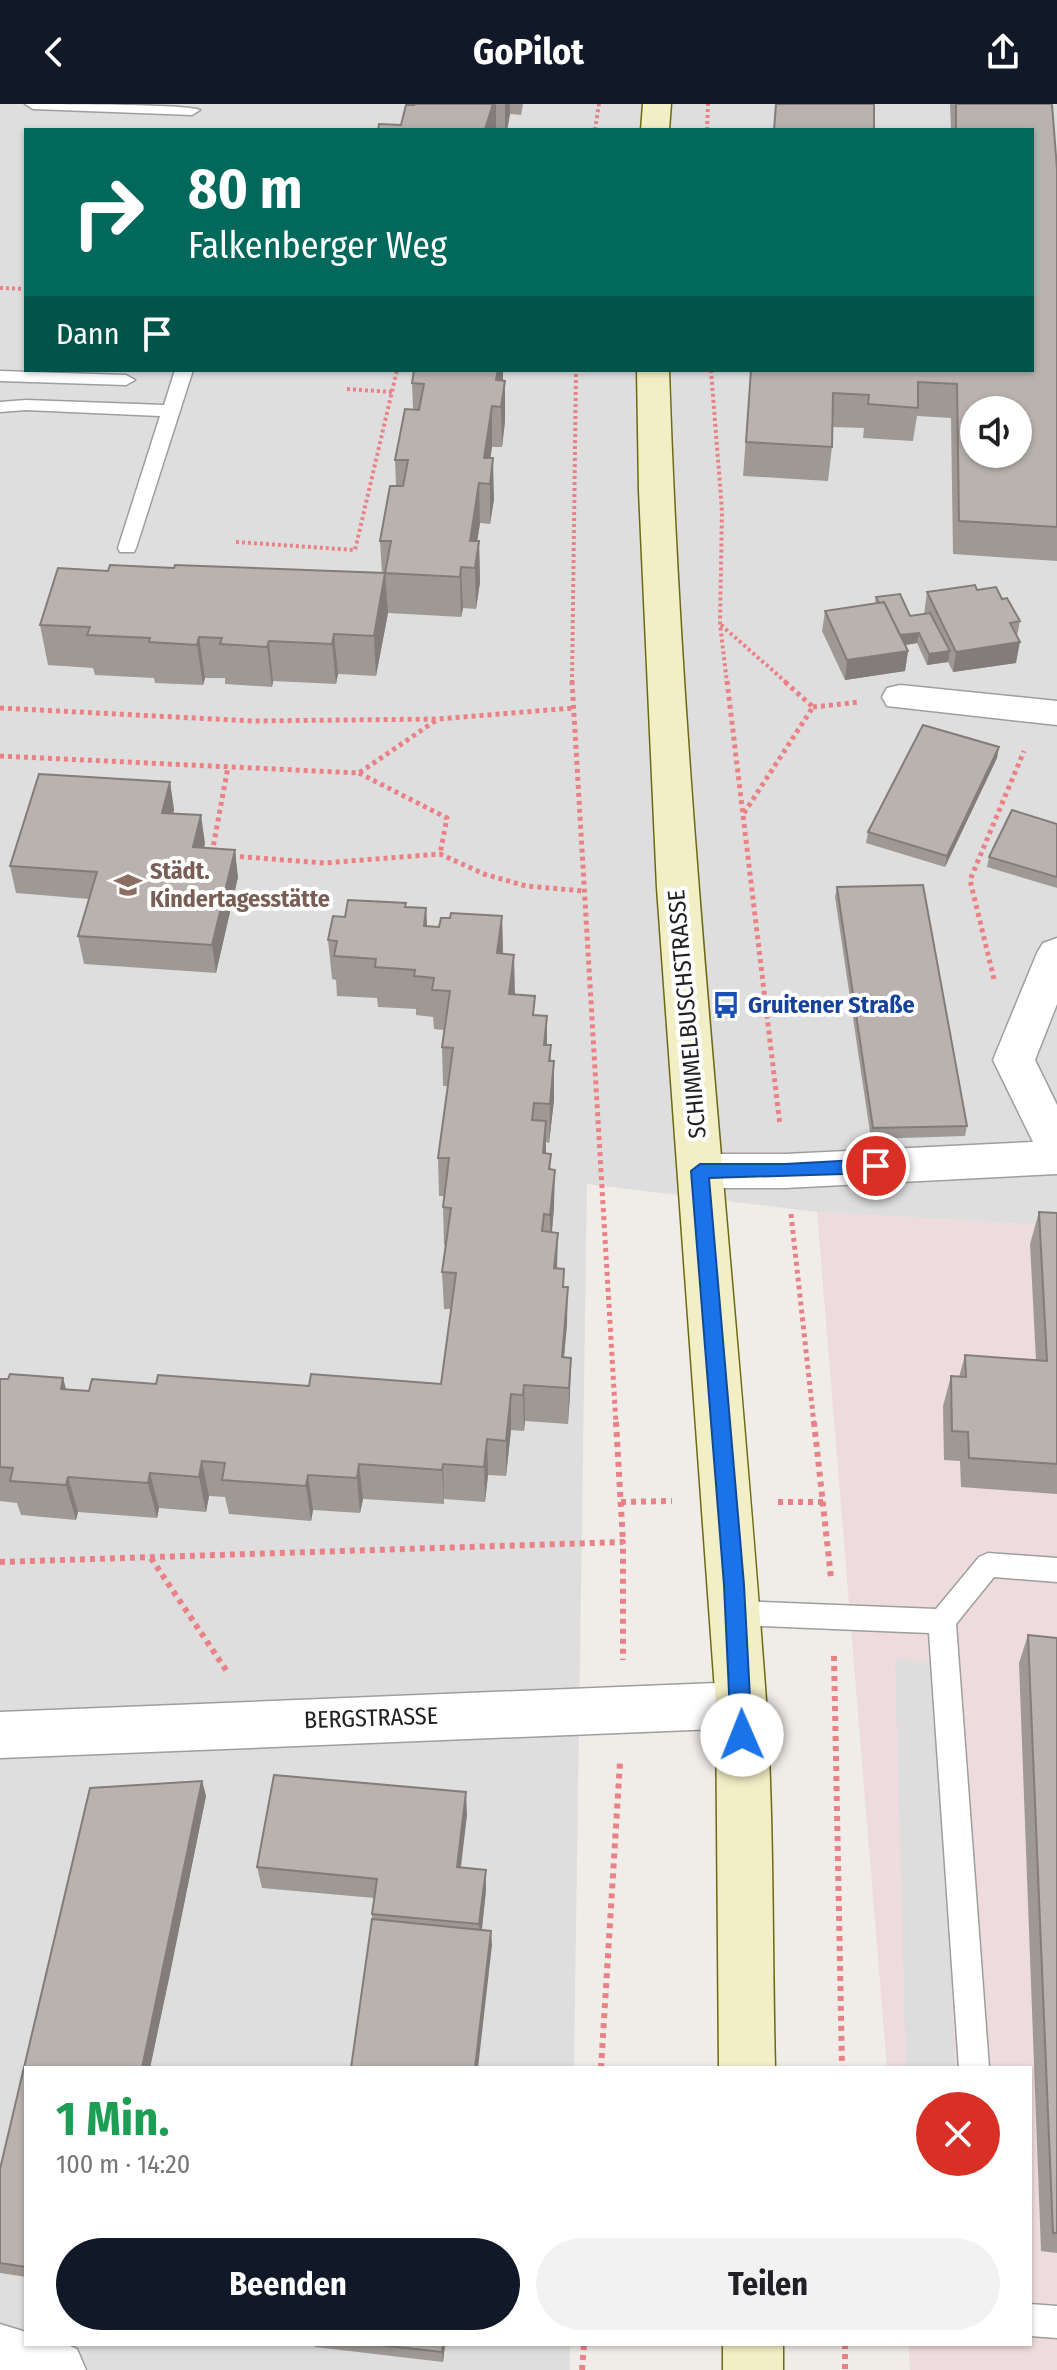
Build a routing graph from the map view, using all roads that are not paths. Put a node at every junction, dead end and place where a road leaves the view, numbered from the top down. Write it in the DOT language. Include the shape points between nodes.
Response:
graph roads {
  1 [pos="33,104"];
  2 [pos="657,104"];
  3 [pos="192,110"];
  4 [pos="655,128"];
  5 [pos="183,372"];
  6 [pos="653,372"];
  7 [pos="0,376"];
  8 [pos="126,380"];
  9 [pos="0,407"];
  10 [pos="170,411"];
  11 [pos="127,548"];
  12 [pos="900,697"];
  13 [pos="1049,711"];
  14 [pos="1057,953"];
  15 [pos="1057,1148"];
  16 [pos="1057,1157"];
  17 [pos="700,1171"];
  18 [pos="1057,1570"];
  19 [pos="736,1613"];
  20 [pos="942,1621"];
  21 [pos="741,1705"];
  22 [pos="0,1735"];
  23 [pos="747,2066"];
  24 [pos="974,2066"];
  25 [pos="1032,2320"];
  26 [pos="1057,2322"];
  27 [pos="753,2346"];
  28 [pos="0,2354"];
  29 [pos="56,2370"];
  30 [pos="753,2370"];
  1 -- 3 [label="lane"];
  2 -- 4 [label="main road"];
  5 -- 10 [label="lane"];
  6 -- 17 [label="main road, SCHIMMELBUSCHSTRASSE" via="677,888"];
  7 -- 8 [label="lane"];
  9 -- 10 [label="lane"];
  10 -- 11 [label="lane"];
  12 -- 13 [label="street"];
  14 -- 15 [label="street" via="1014,1060"];
  16 -- 17 [label="street"];
  17 -- 19 [label="main road, SCHIMMELBUSCHSTRASSE"];
  18 -- 20 [label="lane" via="988,1565"];
  19 -- 20 [label="lane"];
  19 -- 21 [label="main road, SCHIMMELBUSCHSTRASSE"];
  20 -- 24 [label="lane"];
  21 -- 22 [label="street, BERGSTRASSE"];
  21 -- 23 [label="main road"];
  25 -- 26 [label="lane"];
  27 -- 30 [label="main road"];
  28 -- 29 [label="street"];
}
